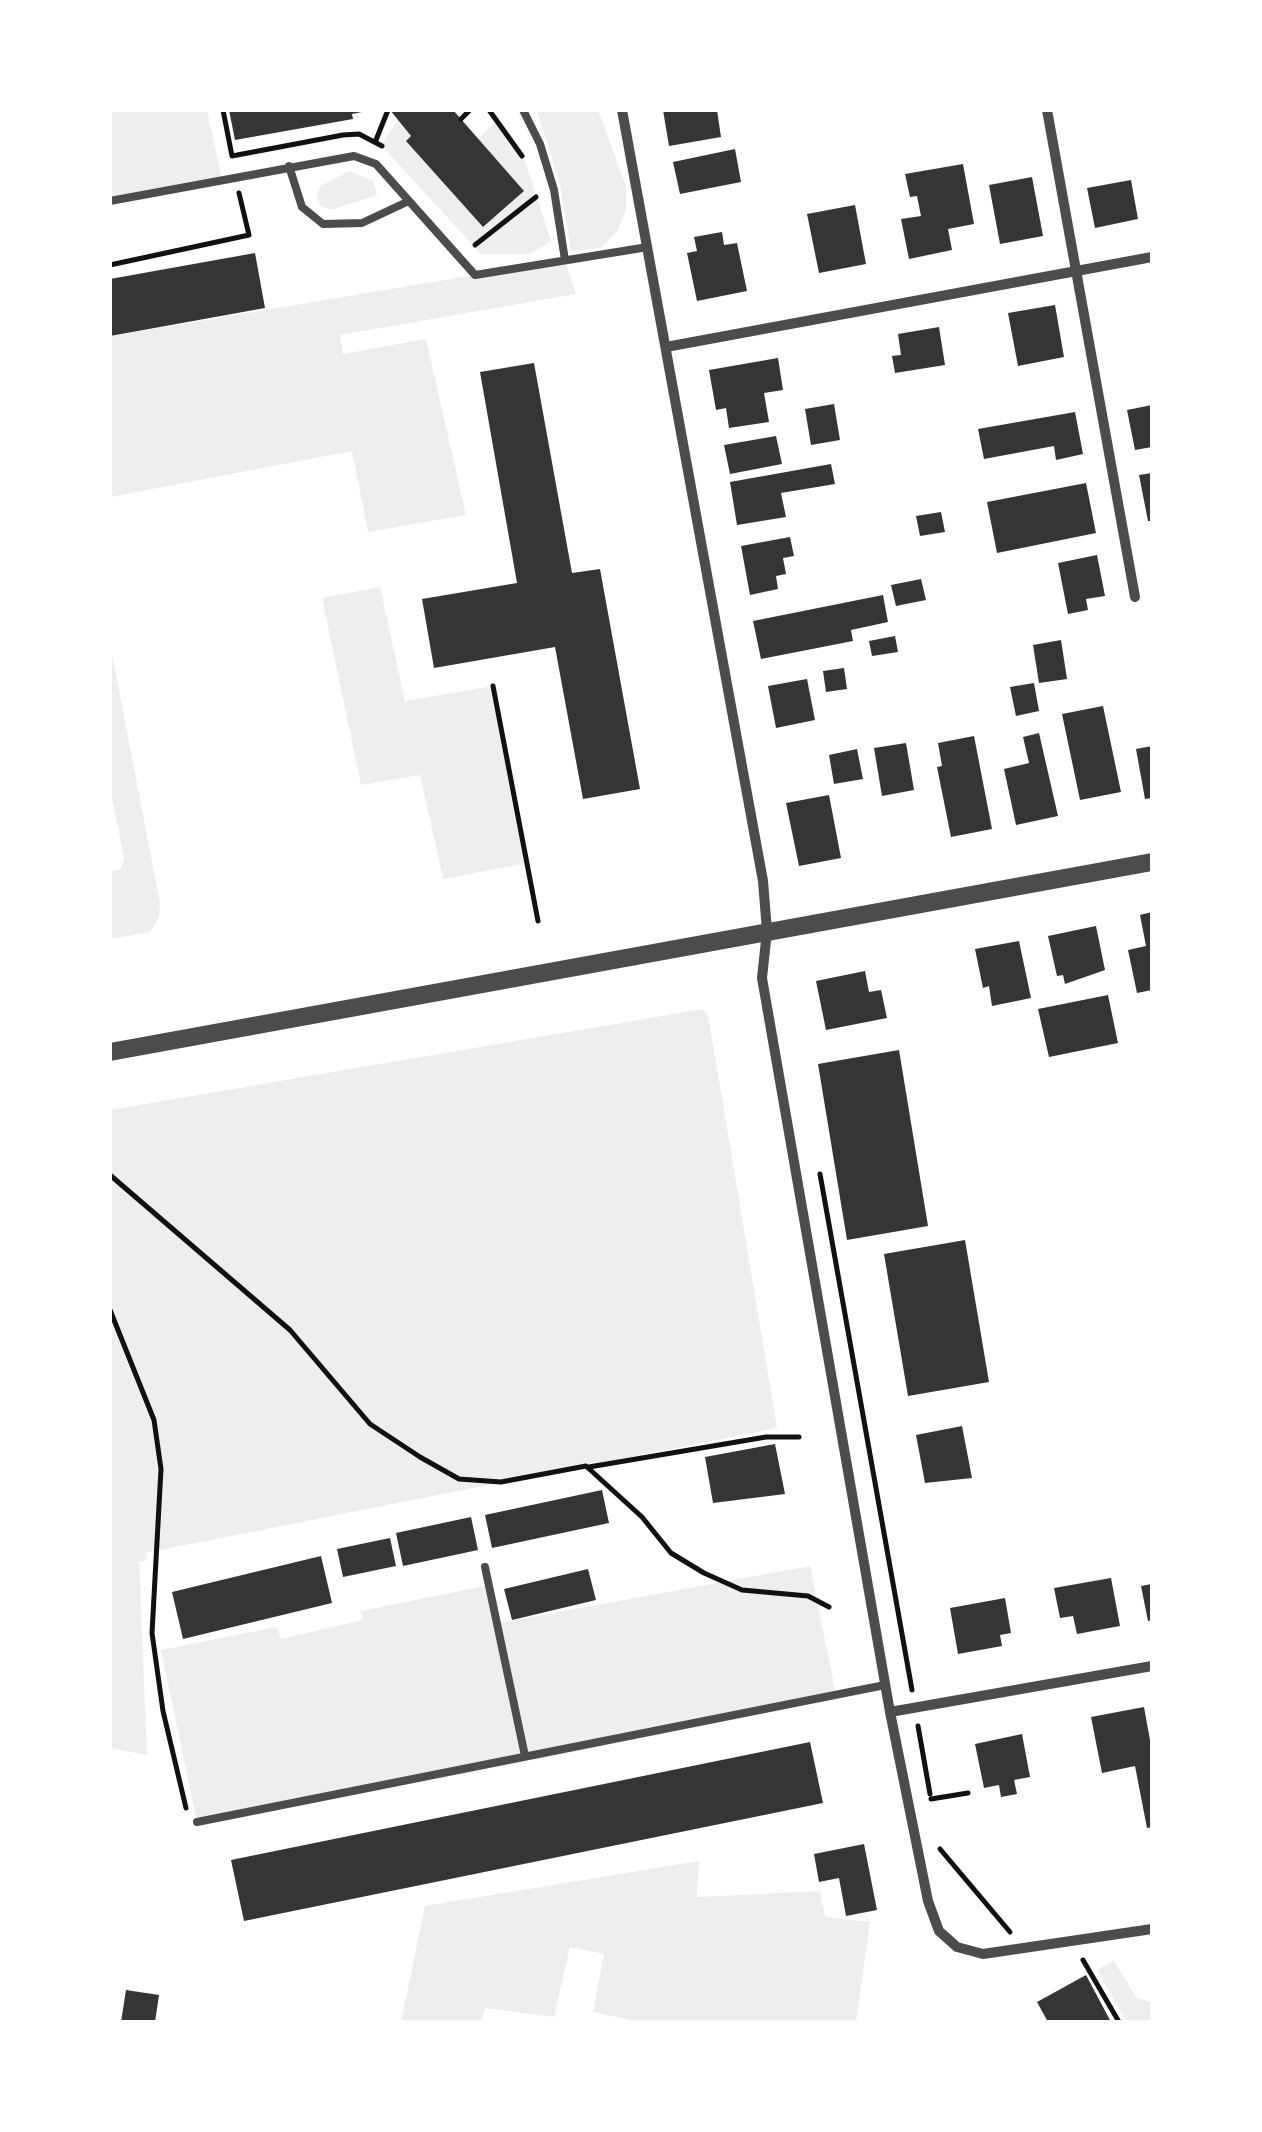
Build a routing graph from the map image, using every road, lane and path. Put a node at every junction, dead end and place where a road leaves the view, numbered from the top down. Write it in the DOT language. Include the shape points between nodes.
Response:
graph roads {
  1 [pos="388,110"];
  2 [pos="470,110"];
  3 [pos="524,110"];
  4 [pos="622,110"];
  5 [pos="1047,110"];
  6 [pos="461,119"];
  7 [pos="376,140"];
  8 [pos="232,156"];
  9 [pos="289,166"];
  10 [pos="236,177"];
  11 [pos="110,201"];
  12 [pos="409,201"];
  13 [pos="648,247"];
  14 [pos="1152,257"];
  15 [pos="565,260"];
  16 [pos="110,264"];
  17 [pos="1078,270"];
  18 [pos="666,346"];
  19 [pos="1135,597"];
  20 [pos="493,686"];
  21 [pos="1152,862"];
  22 [pos="538,921"];
  23 [pos="767,932"];
  24 [pos="110,1052"];
  25 [pos="819,1167"];
  26 [pos="110,1175"];
  27 [pos="110,1310"];
  28 [pos="799,1436"];
  29 [pos="586,1466"];
  30 [pos="485,1567"];
  31 [pos="830,1607"];
  32 [pos="1152,1666"];
  33 [pos="885,1684"];
  34 [pos="915,1708"];
  35 [pos="890,1712"];
  36 [pos="524,1756"];
  37 [pos="968,1793"];
  38 [pos="931,1798"];
  39 [pos="934,1816"];
  40 [pos="193,1820"];
  41 [pos="937,1834"];
  42 [pos="1152,1929"];
  43 [pos="1016,1938"];
  44 [pos="1076,1942"];
  45 [pos="1119,2022"];
  1 -- 7 [label="path"];
  2 -- 6 [label="path"];
  3 -- 15 [label="lane" via="554,190"];
  4 -- 13 [label="street"];
  5 -- 17 [label="street"];
  8 -- 10 [label="path"];
  9 -- 10 [label="lane"];
  9 -- 12 [label="lane" via="354,156 376,164"];
  9 -- 12 [label="lane" via="302,207 323,224 362,222"];
  10 -- 11 [label="lane"];
  10 -- 16 [label="path" via="249,235"];
  12 -- 15 [label="lane" via="475,275"];
  13 -- 15 [label="lane"];
  13 -- 18 [label="street"];
  14 -- 17 [label="street"];
  17 -- 18 [label="street"];
  17 -- 19 [label="street"];
  18 -- 23 [label="street"];
  20 -- 22 [label="path"];
  21 -- 23 [label="street"];
  23 -- 24 [label="street"];
  23 -- 33 [label="street" via="762,978"];
  25 -- 34 [label="path"];
  26 -- 29 [label="path" via="290,1330 370,1424 420,1457 459,1479 502,1482"];
  27 -- 40 [label="path" via="156,1436 161,1469 152,1633 164,1712"];
  28 -- 29 [label="path"];
  29 -- 31 [label="path" via="671,1553 704,1573 742,1590 808,1596"];
  30 -- 36 [label="lane"];
  32 -- 34 [label="street"];
  33 -- 35 [label="street"];
  33 -- 36 [label="lane"];
  34 -- 35 [label="street"];
  34 -- 38 [label="path"];
  35 -- 44 [label="street" via="939,1932 957,1947 983,1954"];
  36 -- 40 [label="lane"];
  37 -- 38 [label="path"];
  38 -- 39 [label="path"];
  41 -- 43 [label="path" via="941,1852"];
  42 -- 44 [label="street"];
  44 -- 45 [label="path"];
}
